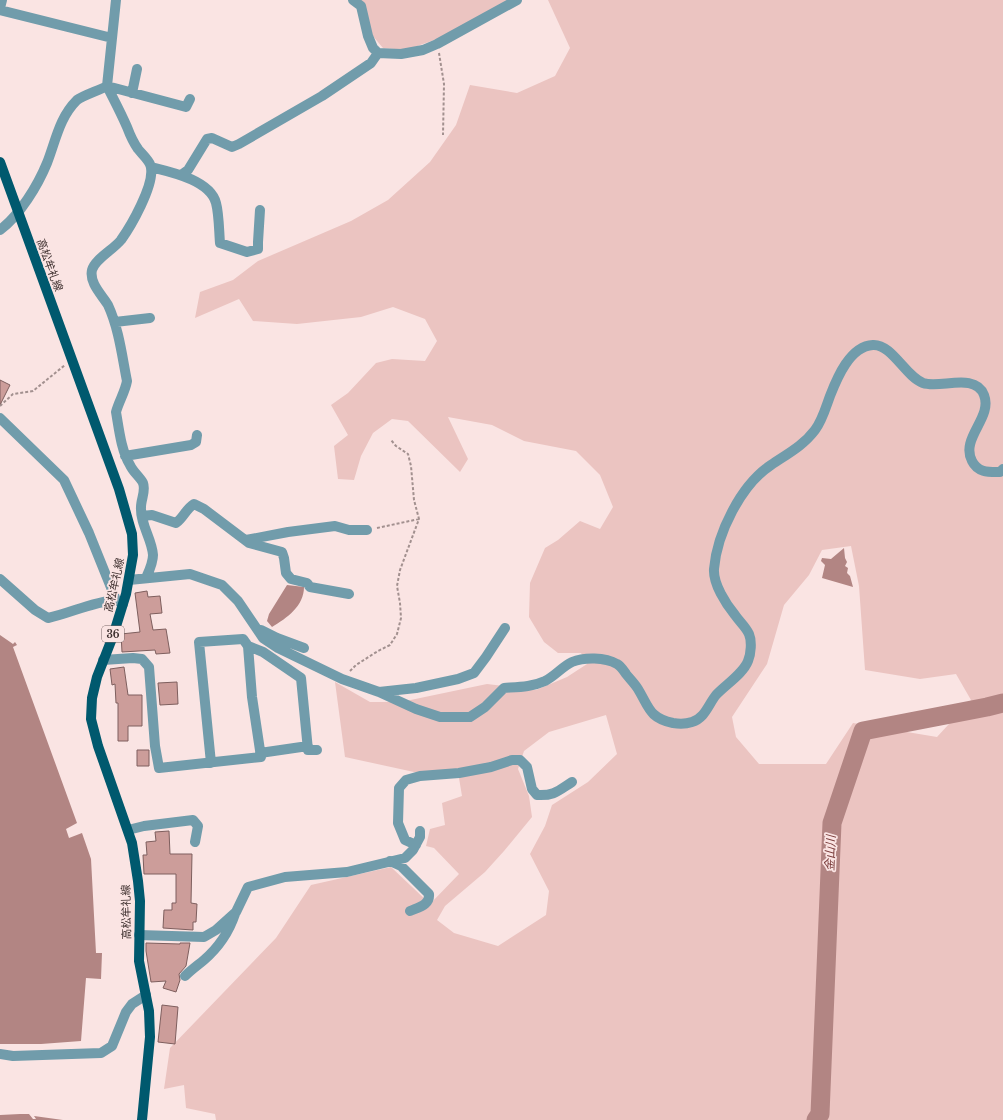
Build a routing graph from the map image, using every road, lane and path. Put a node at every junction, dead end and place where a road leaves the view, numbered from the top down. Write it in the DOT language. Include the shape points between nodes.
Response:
graph roads {
  1 [pos="2,0"];
  2 [pos="116,0"];
  3 [pos="353,0"];
  4 [pos="516,0"];
  5 [pos="0,9"];
  6 [pos="112,38"];
  7 [pos="437,44"];
  8 [pos="378,53"];
  9 [pos="137,69"];
  10 [pos="107,86"];
  11 [pos="132,93"];
  12 [pos="190,99"];
  13 [pos="443,135"];
  14 [pos="0,162"];
  15 [pos="151,166"];
  16 [pos="181,175"];
  17 [pos="260,210"];
  18 [pos="18,212"];
  19 [pos="0,230"];
  20 [pos="150,318"];
  21 [pos="115,322"];
  22 [pos="72,359"];
  23 [pos="0,406"];
  24 [pos="0,418"];
  25 [pos="197,435"];
  26 [pos="391,440"];
  27 [pos="125,456"];
  28 [pos="1003,469"];
  29 [pos="142,516"];
  30 [pos="419,519"];
  31 [pos="367,530"];
  32 [pos="246,540"];
  33 [pos="146,578"];
  34 [pos="0,579"];
  35 [pos="129,580"];
  36 [pos="349,594"];
  37 [pos="120,602"];
  38 [pos="257,628"];
  39 [pos="506,628"];
  40 [pos="248,646"];
  41 [pos="304,648"];
  42 [pos="103,660"];
  43 [pos="342,679"];
  44 [pos="379,692"];
  45 [pos="308,746"];
  46 [pos="318,750"];
  47 [pos="260,753"];
  48 [pos="211,763"];
  49 [pos="572,782"];
  50 [pos="128,830"];
  51 [pos="420,831"];
  52 [pos="195,842"];
  53 [pos="416,845"];
  54 [pos="390,861"];
  55 [pos="410,911"];
  56 [pos="236,912"];
  57 [pos="139,935"];
  58 [pos="185,976"];
  59 [pos="146,995"];
  60 [pos="0,1054"];
  61 [pos="142,1120"];
  1 -- 5 [label="street"];
  2 -- 6 [label="street"];
  3 -- 8 [label="street" via="361,6 368,36"];
  4 -- 7 [label="street"];
  5 -- 6 [label="street"];
  6 -- 10 [label="street"];
  7 -- 8 [label="street" via="423,50 401,54"];
  7 -- 13 [label="path" via="444,84"];
  8 -- 16 [label="street" via="370,63 322,96 239,144 232,147 212,138 207,139 188,170"];
  9 -- 11 [label="street"];
  10 -- 11 [label="street"];
  10 -- 15 [label="street" via="133,142"];
  10 -- 18 [label="street" via="78,99 65,114 36,184"];
  11 -- 12 [label="street" via="186,108"];
  14 -- 18 [label="main road, 高松牟礼線 / 36"];
  15 -- 16 [label="street"];
  15 -- 21 [label="street" via="151,175 143,200 131,224 119,242 98,260 92,269 94,283"];
  16 -- 17 [label="street" via="208,188 216,202 220,243 247,252 258,249"];
  18 -- 19 [label="street"];
  18 -- 22 [label="main road, 高松牟礼線 / 36"];
  20 -- 21 [label="street"];
  21 -- 27 [label="street" via="127,382 116,412"];
  22 -- 23 [label="path" via="33,391 13,394"];
  22 -- 35 [label="main road, 高松牟礼線 / 36" via="132,534 133,555"];
  24 -- 37 [label="street" via="64,480"];
  25 -- 27 [label="street" via="196,442 191,445"];
  26 -- 30 [label="path" via="408,454"];
  27 -- 29 [label="street" via="143,484"];
  28 -- 44 [label="street" via="1000,472 986,472 975,466 969,456 971,440 985,410 984,396 978,388 970,383 924,384 911,375 886,348 867,345 857,351 839,374 817,428 803,444 757,475 731,513 719,544 714,572 717,584 732,612 750,635 750,656 748,664 716,696 700,718 690,723 663,720 649,710 638,689 619,665 603,659 571,662 546,681 529,686 504,688 485,707 470,717 440,717"];
  29 -- 32 [label="street" via="152,516 176,523 194,504"];
  29 -- 33 [label="street" via="153,551 152,563"];
  30 -- 31 [label="path"];
  30 -- 43 [label="path" via="400,570 397,586 401,618 397,634 390,645 356,665"];
  31 -- 32 [label="street" via="349,530 335,526"];
  32 -- 36 [label="street" via="282,552 286,573 291,579 310,586"];
  33 -- 35 [label="street"];
  33 -- 38 [label="street" via="190,574 222,586 238,601"];
  34 -- 37 [label="street" via="48,618 102,601"];
  35 -- 37 [label="main road, 高松牟礼線 / 36"];
  37 -- 42 [label="main road, 高松牟礼線 / 36"];
  38 -- 41 [label="street"];
  38 -- 43 [label="street" via="263,638 278,648"];
  39 -- 44 [label="street" via="474,673 416,688"];
  40 -- 45 [label="street" via="262,652 301,678"];
  40 -- 47 [label="street"];
  40 -- 48 [label="street" via="243,639 199,642"];
  42 -- 48 [label="street" via="142,659 149,667 159,768"];
  42 -- 50 [label="main road, 高松牟礼線 / 36" via="96,677 91,719"];
  43 -- 44 [label="street"];
  45 -- 46 [label="street" via="308,750"];
  45 -- 47 [label="street"];
  47 -- 48 [label="street" via="260,757"];
  49 -- 53 [label="street" via="549,796 537,795 532,789 526,767 520,760 459,774 420,776 406,780 399,788 398,823 405,840"];
  50 -- 52 [label="street" via="193,820 198,826"];
  50 -- 57 [label="main road, 高松牟礼線 / 36" via="138,881"];
  51 -- 53 [label="street"];
  53 -- 54 [label="street" via="405,858"];
  54 -- 55 [label="street" via="401,866 429,894 425,905"];
  54 -- 56 [label="street" via="347,872 285,878 248,887"];
  56 -- 57 [label="street" via="204,937"];
  56 -- 58 [label="street" via="223,939 205,960"];
  57 -- 59 [label="main road, 高松牟礼線 / 36" via="139,961"];
  59 -- 60 [label="street" via="132,1004 112,1046 101,1053 13,1056"];
  59 -- 61 [label="main road, 高松牟礼線 / 36" via="150,1037"];
}
